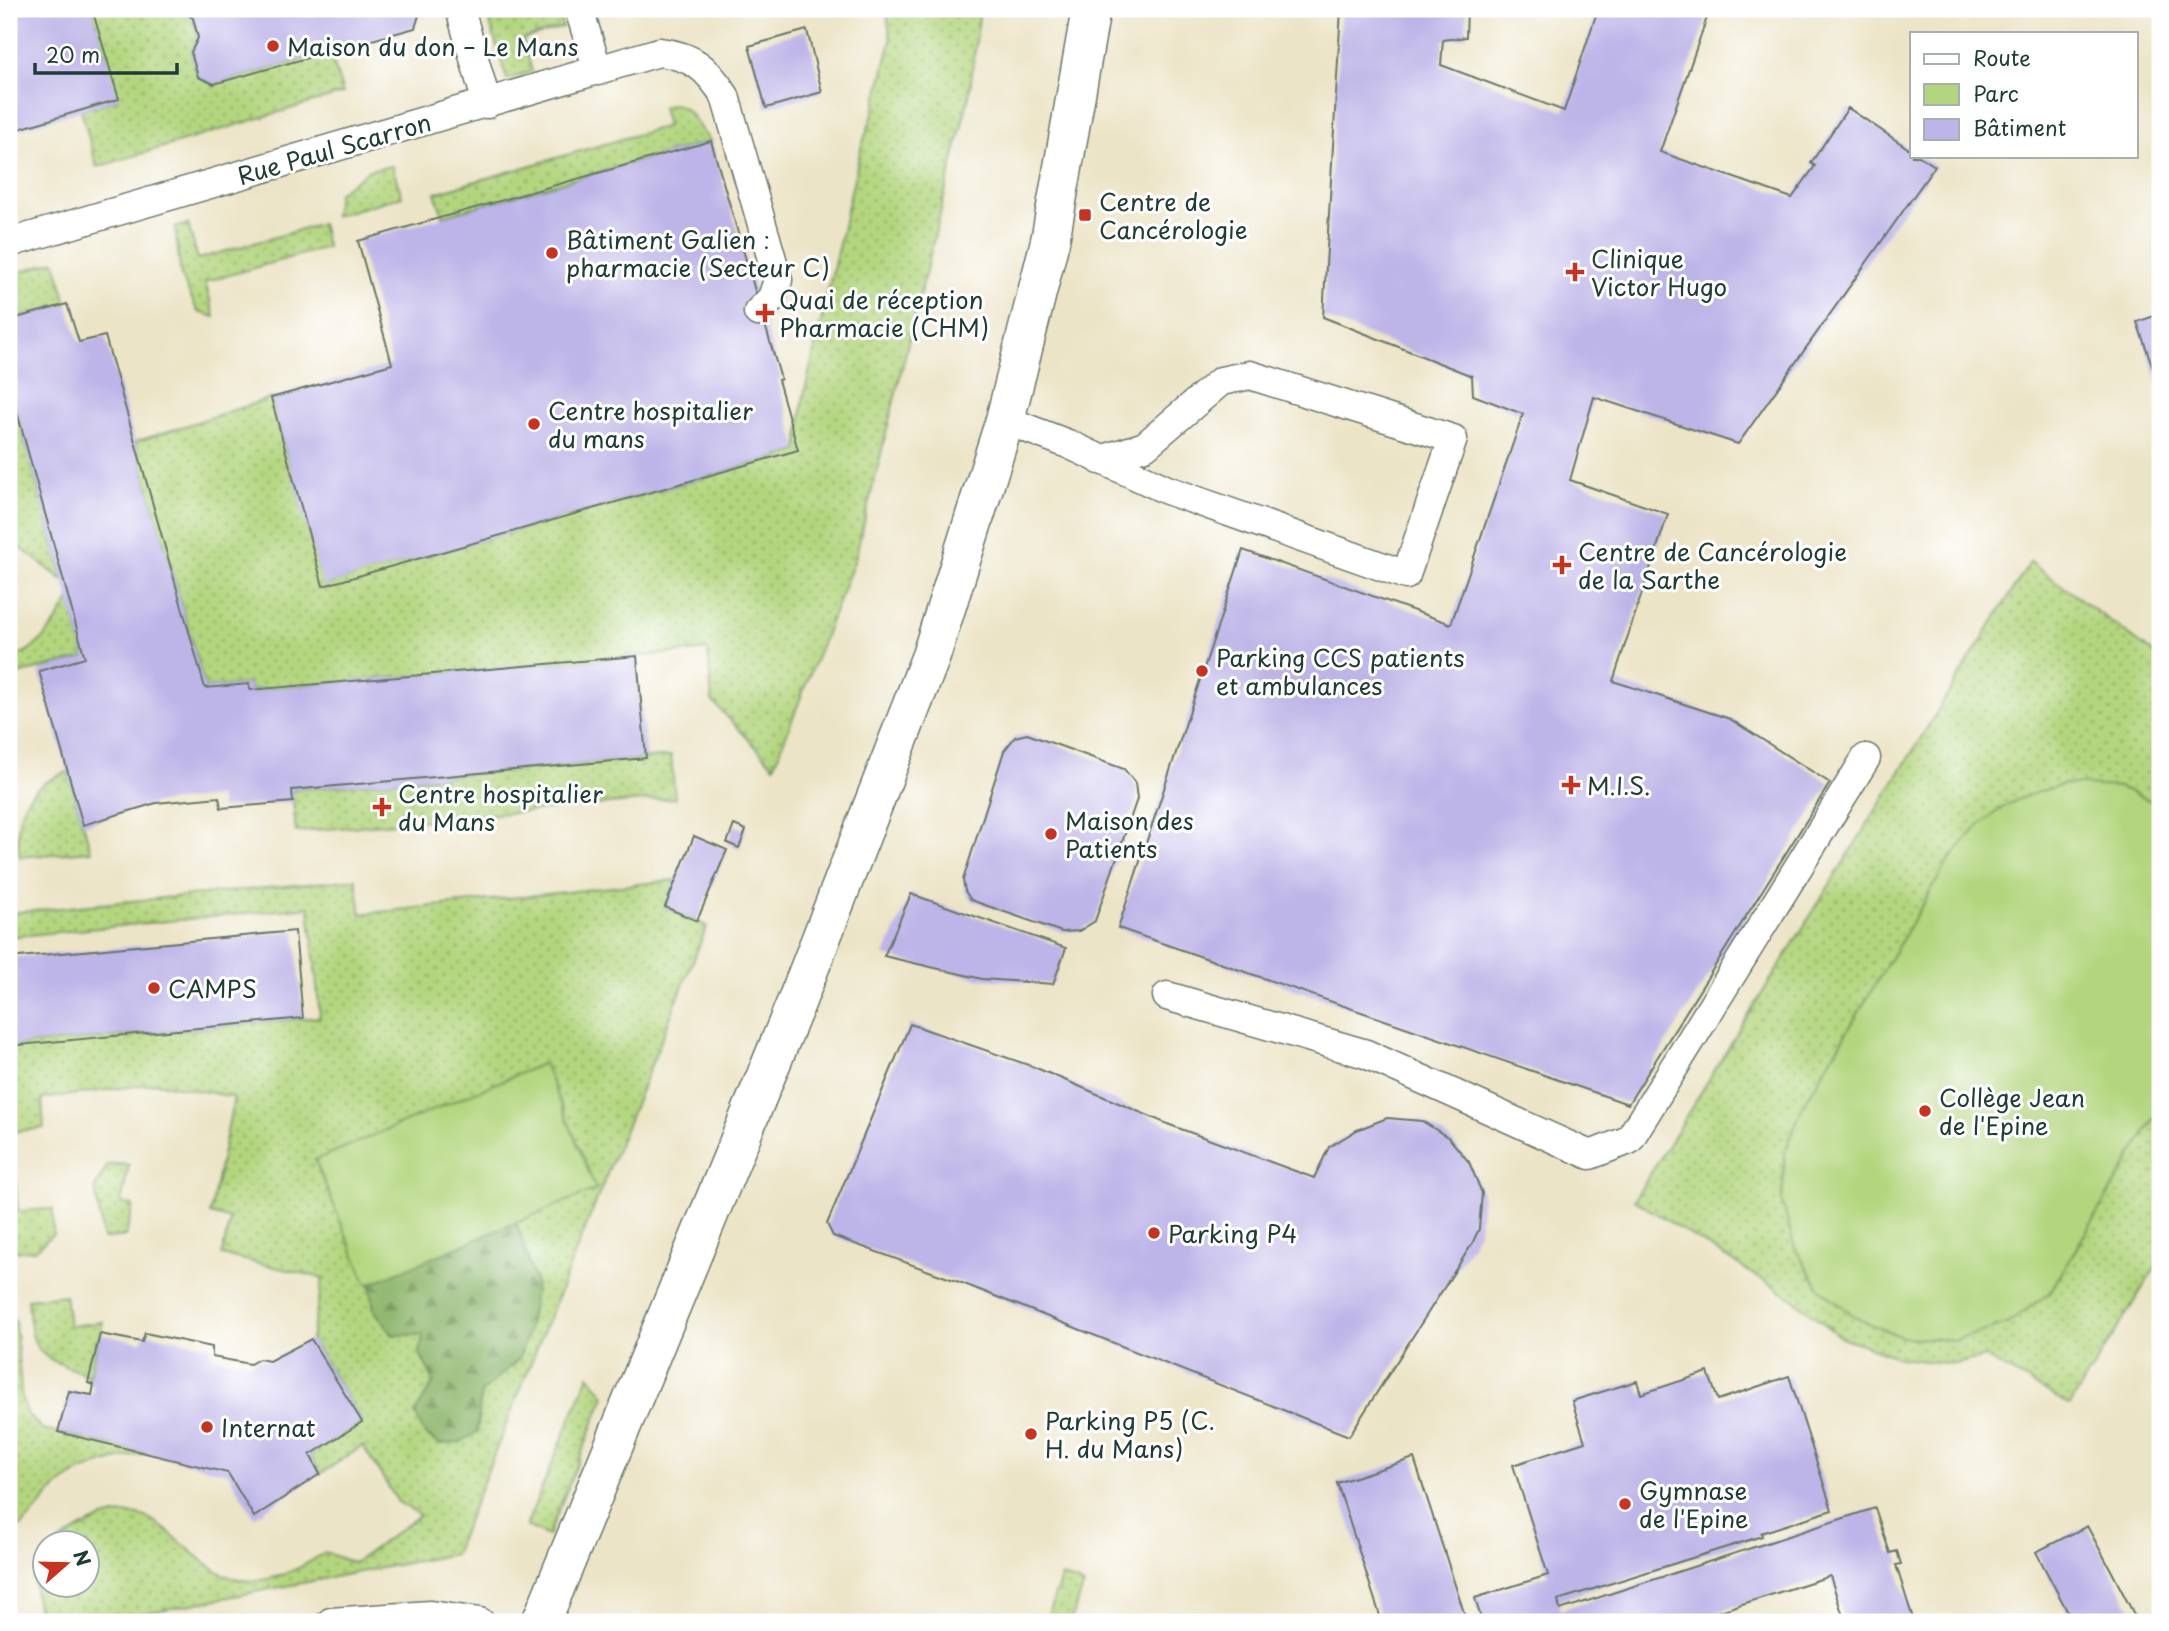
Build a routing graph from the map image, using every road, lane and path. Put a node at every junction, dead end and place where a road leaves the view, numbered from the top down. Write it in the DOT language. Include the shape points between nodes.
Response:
graph roads {
  1 [pos="460,9"];
  2 [pos="579,9"];
  3 [pos="1091,9"];
  4 [pos="598,71"];
  5 [pos="487,104"];
  6 [pos="9,243"];
  7 [pos="758,312"];
  8 [pos="1005,420"];
  9 [pos="1100,460"];
  10 [pos="1866,758"];
  11 [pos="1167,996"];
  12 [pos="370,1620"];
  13 [pos="331,1622"];
  14 [pos="480,1622"];
  15 [pos="541,1622"];
  1 -- 5 [label="lane"];
  2 -- 4 [label="lane"];
  3 -- 8 [label="street" via="1049,241"];
  4 -- 5 [label="lane, Rue Paul Scarron"];
  4 -- 7 [label="lane, Rue Paul Scarron" via="659,52 681,54 714,78 725,96 778,280 772,298"];
  5 -- 6 [label="lane, Rue Paul Scarron"];
  8 -- 9 [label="lane"];
  8 -- 15 [label="street" via="926,668 796,1003"];
  9 -- 9 [label="lane" via="1167,491 1406,575 1453,439 1250,375 1221,381 1145,446"];
  10 -- 11 [label="lane" via="1629,1140 1590,1155 1366,1054"];
  12 -- 13 [label="lane"];
  12 -- 14 [label="lane" via="430,1615"];
}
